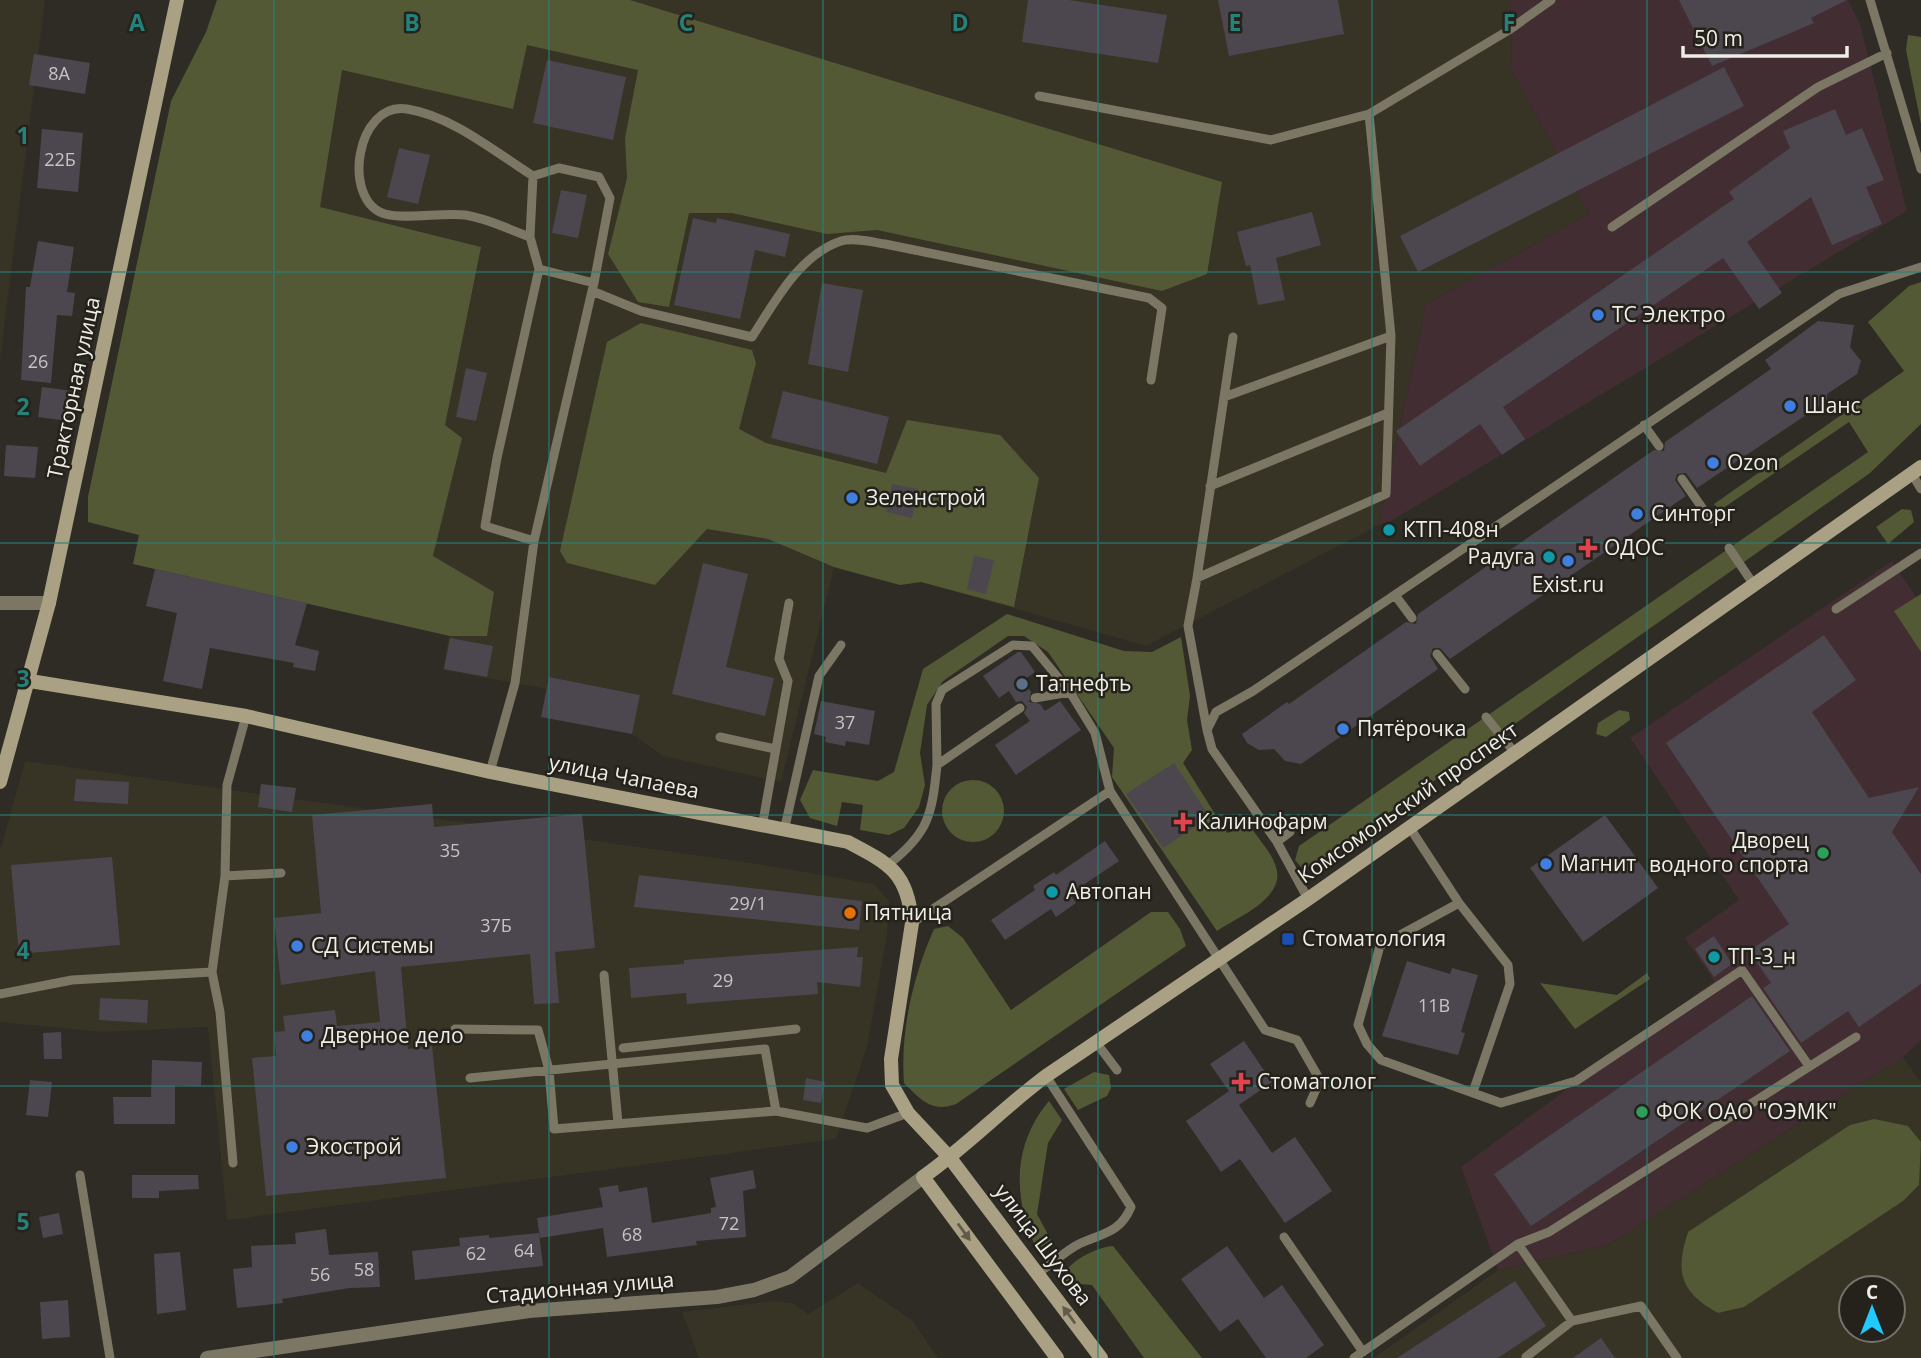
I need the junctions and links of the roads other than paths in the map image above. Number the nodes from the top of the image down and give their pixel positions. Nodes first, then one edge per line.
1 (177, 0) edge
2 (1551, 0) edge
3 (1870, 0) edge
4 (1887, 53) junction
5 (1039, 96) dead end
6 (1369, 114) junction
7 (1921, 169) edge
8 (533, 176) junction
9 (1612, 227) dead end
10 (530, 237) junction
11 (1921, 267) edge
12 (538, 269) junction
13 (593, 287) junction
14 (1391, 336) junction
15 (1233, 337) dead end
16 (1151, 380) dead end
17 (1224, 397) junction
18 (1388, 413) junction
19 (1644, 425) junction
20 (1659, 446) dead end
21 (1916, 471) edge
22 (1682, 480) dead end
23 (1210, 486) junction
24 (1921, 489) edge
25 (1710, 519) dead end
26 (534, 541) junction
27 (1729, 548) dead end
28 (1921, 553) edge
29 (1197, 578) junction
30 (1754, 585) junction
31 (1395, 595) junction
32 (0, 603) edge
33 (50, 603) junction
34 (789, 603) dead end
35 (1836, 609) dead end
36 (1412, 618) dead end
37 (841, 645) dead end
38 (1437, 654) dead end
39 (30, 681) junction
40 (1465, 689) dead end
41 (1070, 692) junction
42 (1035, 698) dead end
43 (1020, 708) dead end
44 (246, 716) junction
45 (1486, 717) dead end
46 (1207, 730) junction
47 (720, 737) dead end
48 (6, 741) edge
49 (775, 749) junction
50 (1515, 753) junction
51 (937, 765) junction
52 (490, 772) junction
53 (0, 782) edge
54 (1110, 792) junction
55 (762, 827) junction
56 (1410, 828) junction
57 (784, 831) junction
58 (1290, 832) dead end
59 (1277, 842) junction
60 (889, 864) junction
61 (281, 873) dead end
62 (225, 876) junction
63 (1308, 899) junction
64 (1459, 903) junction
65 (912, 923) junction
66 (1217, 958) junction
67 (212, 972) junction
68 (604, 975) dead end
69 (0, 994) edge
70 (455, 1029) dead end
71 (796, 1029) dead end
72 (761, 1033) junction
73 (1856, 1037) dead end
74 (1095, 1041) junction
75 (623, 1048) dead end
76 (765, 1049) junction
77 (612, 1063) junction
78 (1810, 1066) junction
79 (549, 1070) junction
80 (1117, 1070) dead end
81 (1046, 1076) junction
82 (470, 1078) dead end
83 (1474, 1092) junction
84 (1310, 1103) dead end
85 (776, 1111) junction
86 (908, 1113) junction
87 (618, 1123) junction
88 (950, 1158) junction
89 (233, 1163) dead end
90 (80, 1175) dead end
91 (923, 1177) junction
92 (1284, 1237) dead end
93 (1518, 1244) junction
94 (1038, 1273) junction
95 (1572, 1321) junction
96 (1363, 1352) junction
97 (1526, 1357) edge
98 (110, 1358) edge
99 (207, 1358) edge
100 (1057, 1358) edge
101 (1101, 1358) edge
102 (1354, 1358) edge
103 (1677, 1358) edge

1 - 33 main road, Тракторная улица
2 - 6 lane
3 - 4 lane
4 - 7 lane
4 - 9 lane
5 - 6 lane
6 - 14 lane
8 - 10 lane
8 - 10 lane
8 - 13 lane
10 - 12 lane
11 - 19 lane
12 - 13 lane
12 - 26 lane
13 - 16 lane
13 - 26 lane
14 - 17 lane
14 - 18 lane
15 - 17 lane
17 - 23 lane
18 - 23 lane
18 - 29 lane
19 - 20 lane
19 - 31 lane
21 - 24 lane
21 - 30 main road, Комсомольский проспект
22 - 25 lane
23 - 29 lane
26 - 52 lane
27 - 30 lane
28 - 35 lane
29 - 46 lane
30 - 50 main road, Комсомольский проспект
31 - 36 lane
31 - 46 lane
32 - 33 street
33 - 39 main road, Тракторная улица
34 - 49 lane
37 - 57 lane
38 - 40 lane
39 - 44 main road, улица Чапаева
39 - 48 main road, Тракторная улица
41 - 42 lane
41 - 51 lane
41 - 54 lane
43 - 51 lane
44 - 52 main road, улица Чапаева
44 - 62 lane
45 - 50 lane
46 - 59 lane
47 - 49 lane
48 - 53 main road, Тракторная улица
49 - 55 lane
50 - 56 main road, Комсомольский проспект
51 - 60 lane
52 - 55 main road, улица Чапаева
54 - 65 lane
54 - 66 lane
55 - 57 main road, улица Чапаева
56 - 63 main road, Комсомольский проспект
56 - 64 lane
57 - 60 main road, улица Чапаева
58 - 59 lane
59 - 63 lane
60 - 65 main road, улица Чапаева
61 - 62 lane
62 - 67 lane
63 - 66 main road, Комсомольский проспект
64 - 83 lane
64 - 83 lane
65 - 86 main road, улица Чапаева
66 - 74 main road, Комсомольский проспект
66 - 84 lane
67 - 69 lane
67 - 89 lane
68 - 77 lane
70 - 79 lane
71 - 72 lane
72 - 75 lane
72 - 76 lane
73 - 78 lane
74 - 80 lane
74 - 81 main road, Комсомольский проспект
76 - 77 lane
76 - 85 lane
77 - 79 lane
77 - 87 lane
78 - 83 lane
78 - 93 lane
79 - 82 lane
79 - 87 lane
81 - 88 main road, Комсомольский проспект
81 - 94 lane
85 - 86 lane
85 - 87 lane
86 - 88 main road, улица Чапаева
88 - 91 main road, Комсомольский проспект
88 - 94 main road, улица Шухова
90 - 98 lane
91 - 99 street, Стадионная улица
91 -> 100 main road
92 - 96 lane
93 - 95 lane
93 - 96 lane
101 -> 94 main road, улица Шухова
95 - 97 lane
95 - 103 lane
96 - 102 lane

